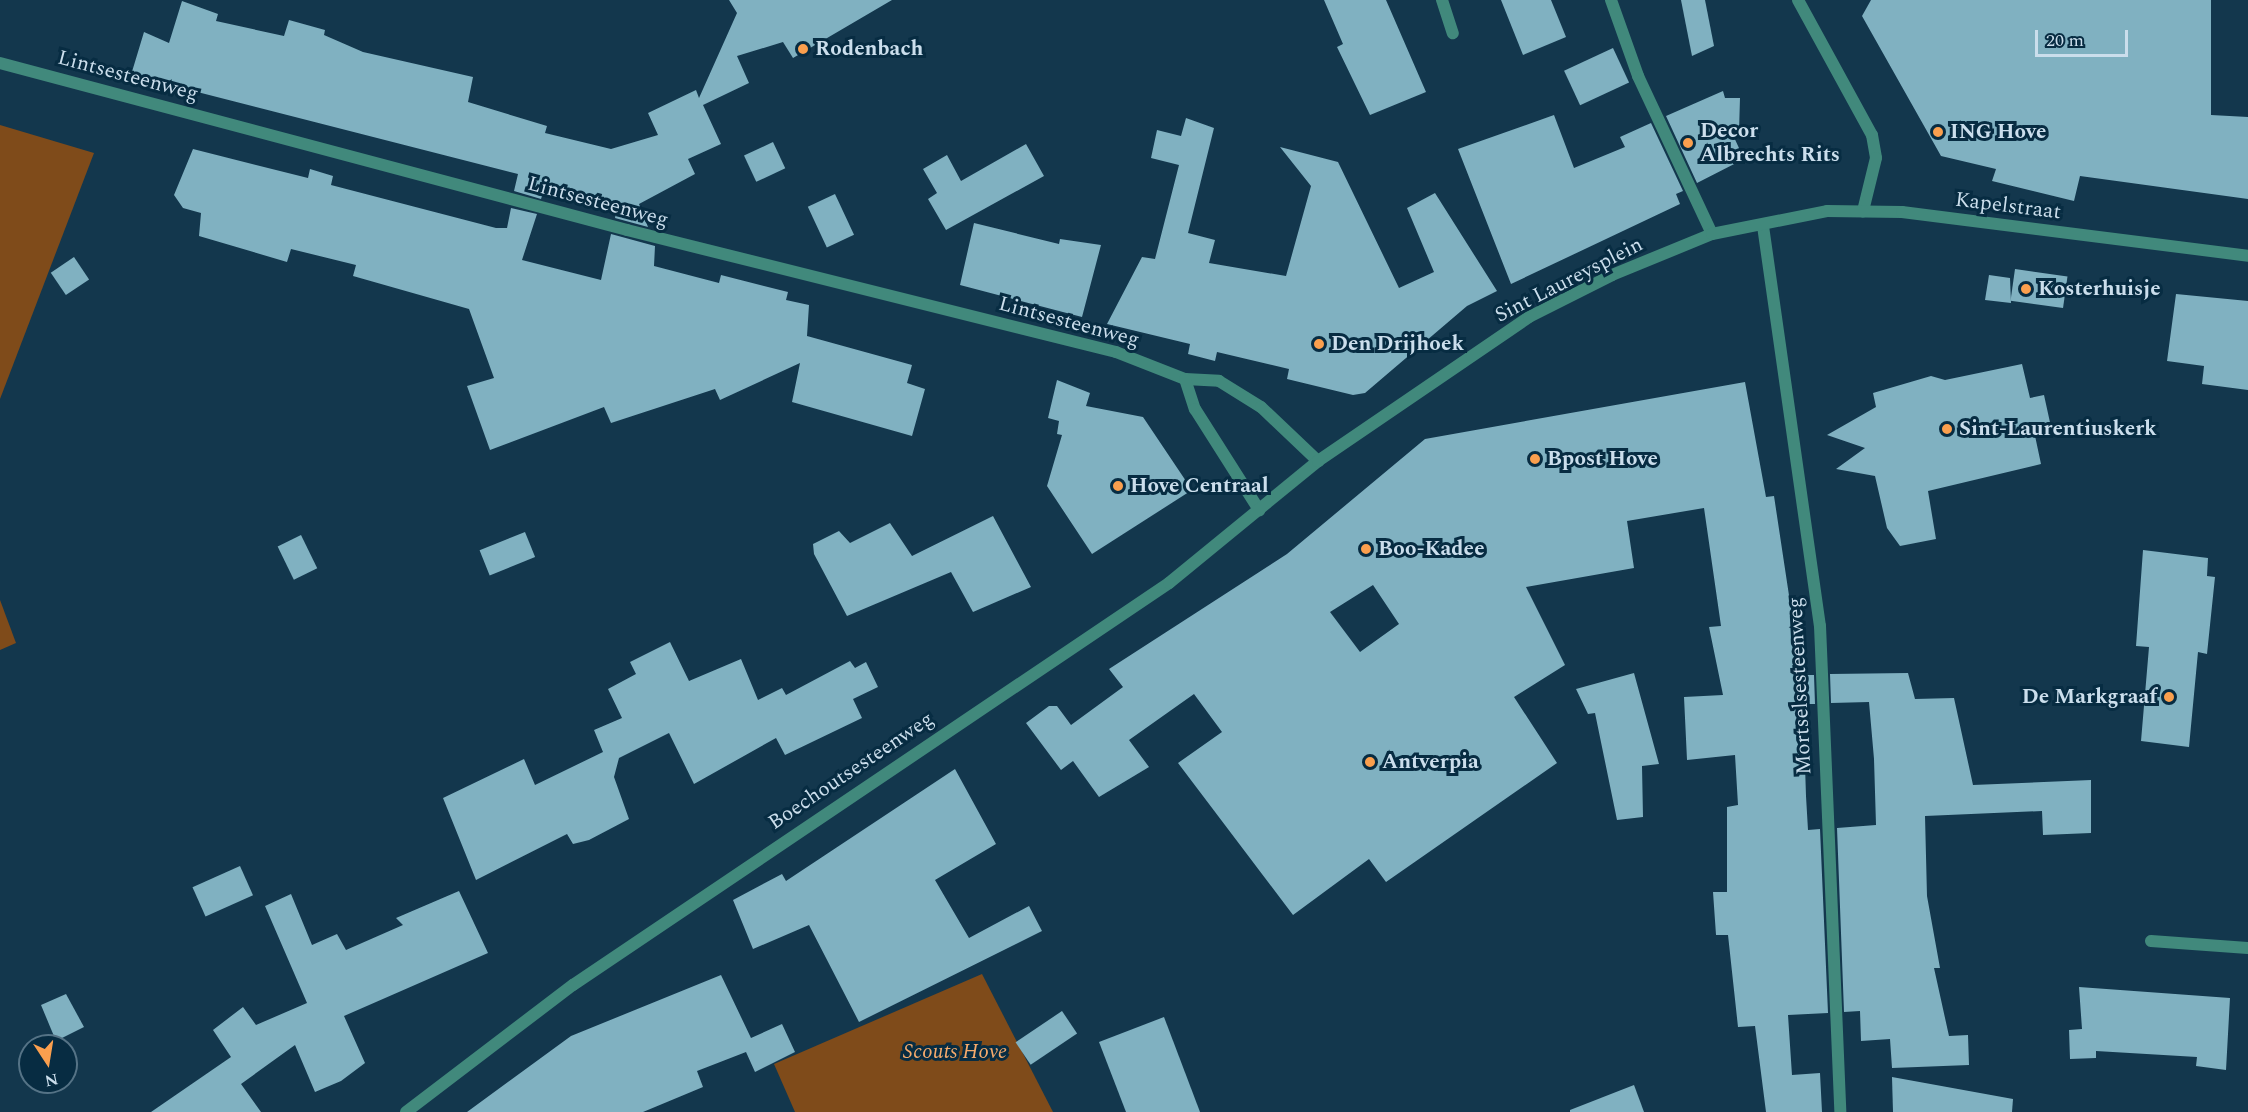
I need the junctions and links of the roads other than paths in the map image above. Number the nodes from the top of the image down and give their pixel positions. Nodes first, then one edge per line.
1 (1442, 0) edge
2 (1611, 0) edge
3 (1798, 0) edge
4 (1454, 33) dead end
5 (0, 63) edge
6 (1863, 211) junction
7 (1763, 225) junction
8 (1713, 234) junction
9 (2248, 256) edge
10 (1185, 379) junction
11 (1318, 461) junction
12 (1259, 510) junction
13 (2151, 941) dead end
14 (2248, 948) edge
15 (405, 1112) edge
16 (1840, 1112) edge

1 - 4 street
2 - 8 street
3 - 6 street
5 - 10 street, Lintsesteenweg
6 - 7 street, Kapelstraat
6 - 9 street, Kapelstraat
7 - 8 street, Sint Laureysplein
7 - 16 street, Mortselsesteenweg
8 - 11 street, Sint Laureysplein
10 - 11 street, Lintsesteenweg
10 - 12 street
11 - 12 street, Boechoutsesteenweg
12 - 15 street, Boechoutsesteenweg
13 - 14 street

